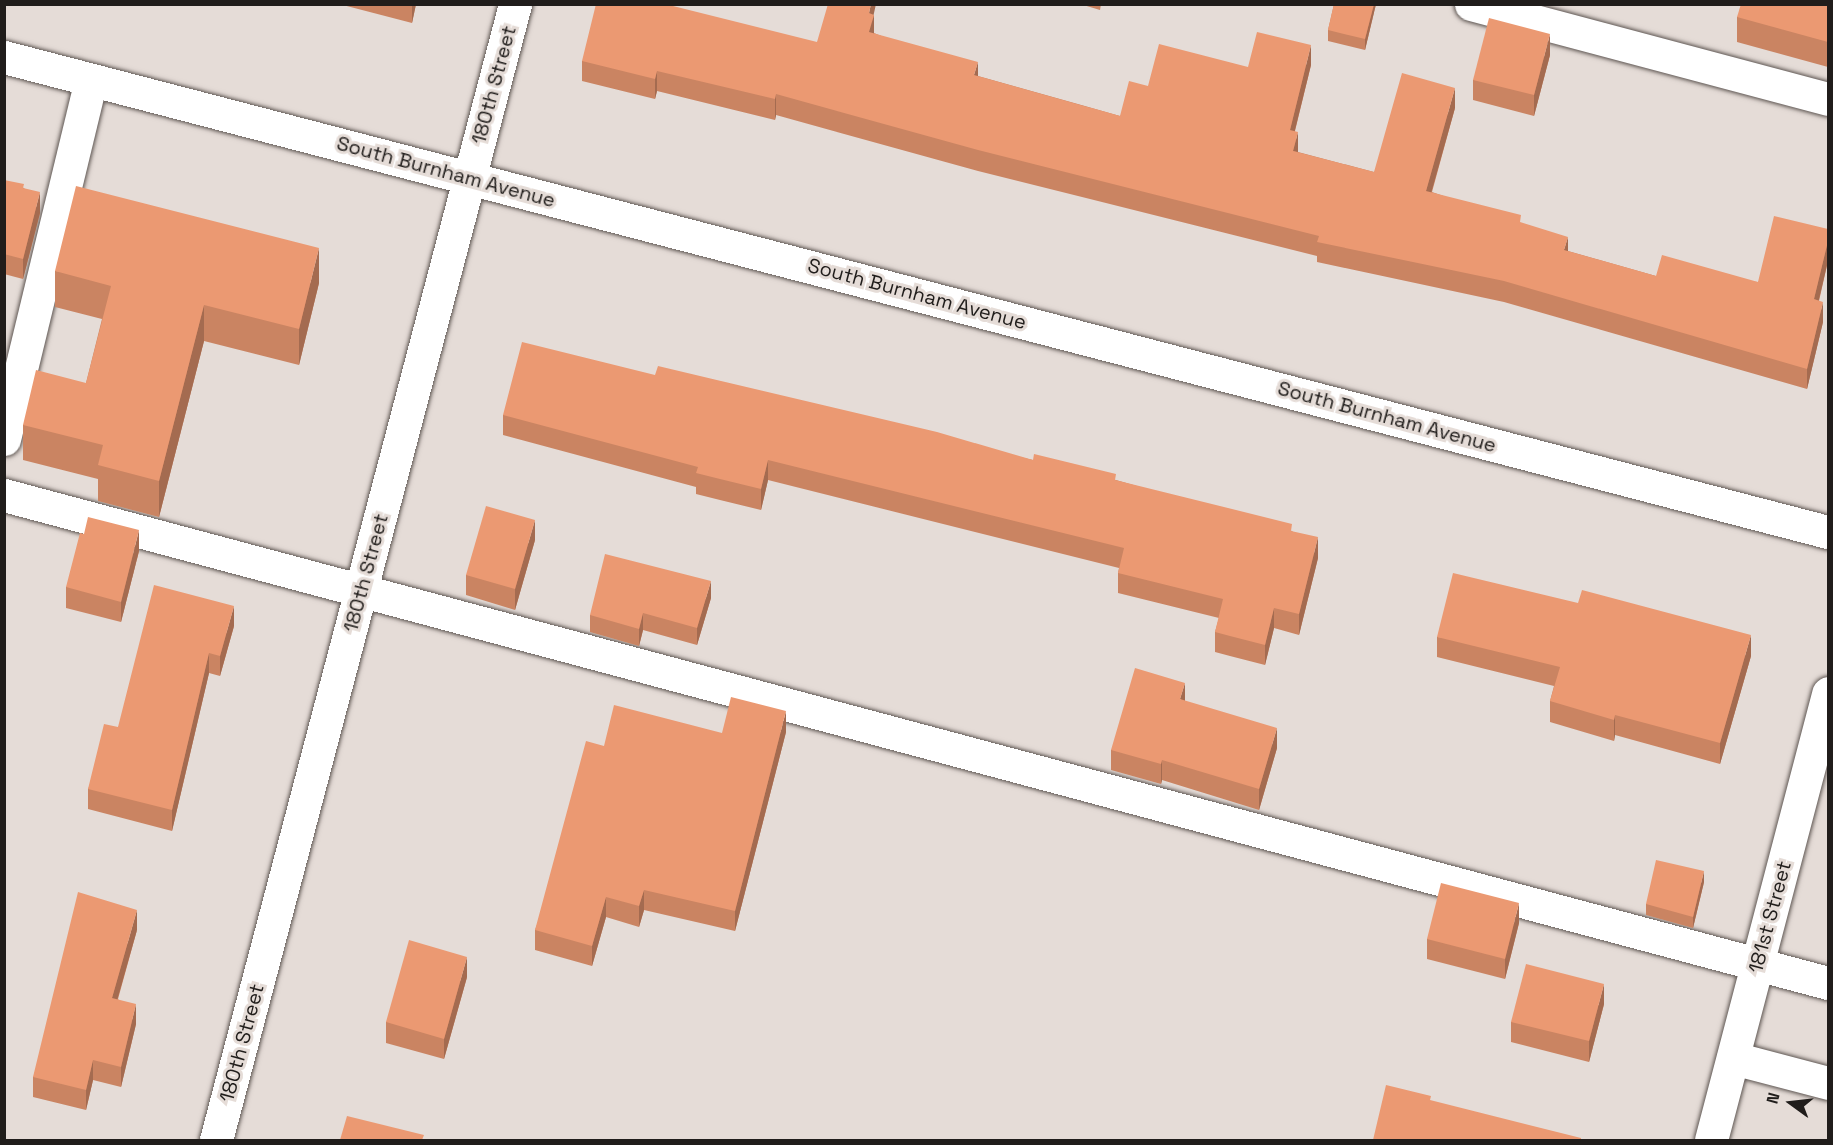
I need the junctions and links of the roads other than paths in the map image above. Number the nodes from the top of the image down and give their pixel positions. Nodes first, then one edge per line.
1 (515, 4) edge
2 (1471, 5) edge
3 (4, 57) edge
4 (91, 80) junction
5 (1828, 99) edge
6 (470, 178) junction
7 (4, 440) edge
8 (4, 495) edge
9 (1828, 532) edge
10 (361, 593) junction
11 (1828, 693) edge
12 (1758, 964) junction
13 (1828, 983) edge
14 (1733, 1058) junction
15 (1828, 1083) edge
16 (216, 1140) edge
17 (1711, 1140) edge

1 - 6 main road, 180th Street
2 - 5 main road
3 - 4 main road, South Burnham Avenue
4 - 6 main road, South Burnham Avenue
4 - 7 main road
6 - 9 main road, South Burnham Avenue
6 - 10 main road, 180th Street
8 - 10 main road
10 - 12 main road
10 - 16 main road, 180th Street
11 - 12 main road, 181st Street
12 - 13 main road
12 - 14 main road, 181st Street
14 - 15 main road
14 - 17 main road, 181st Street

